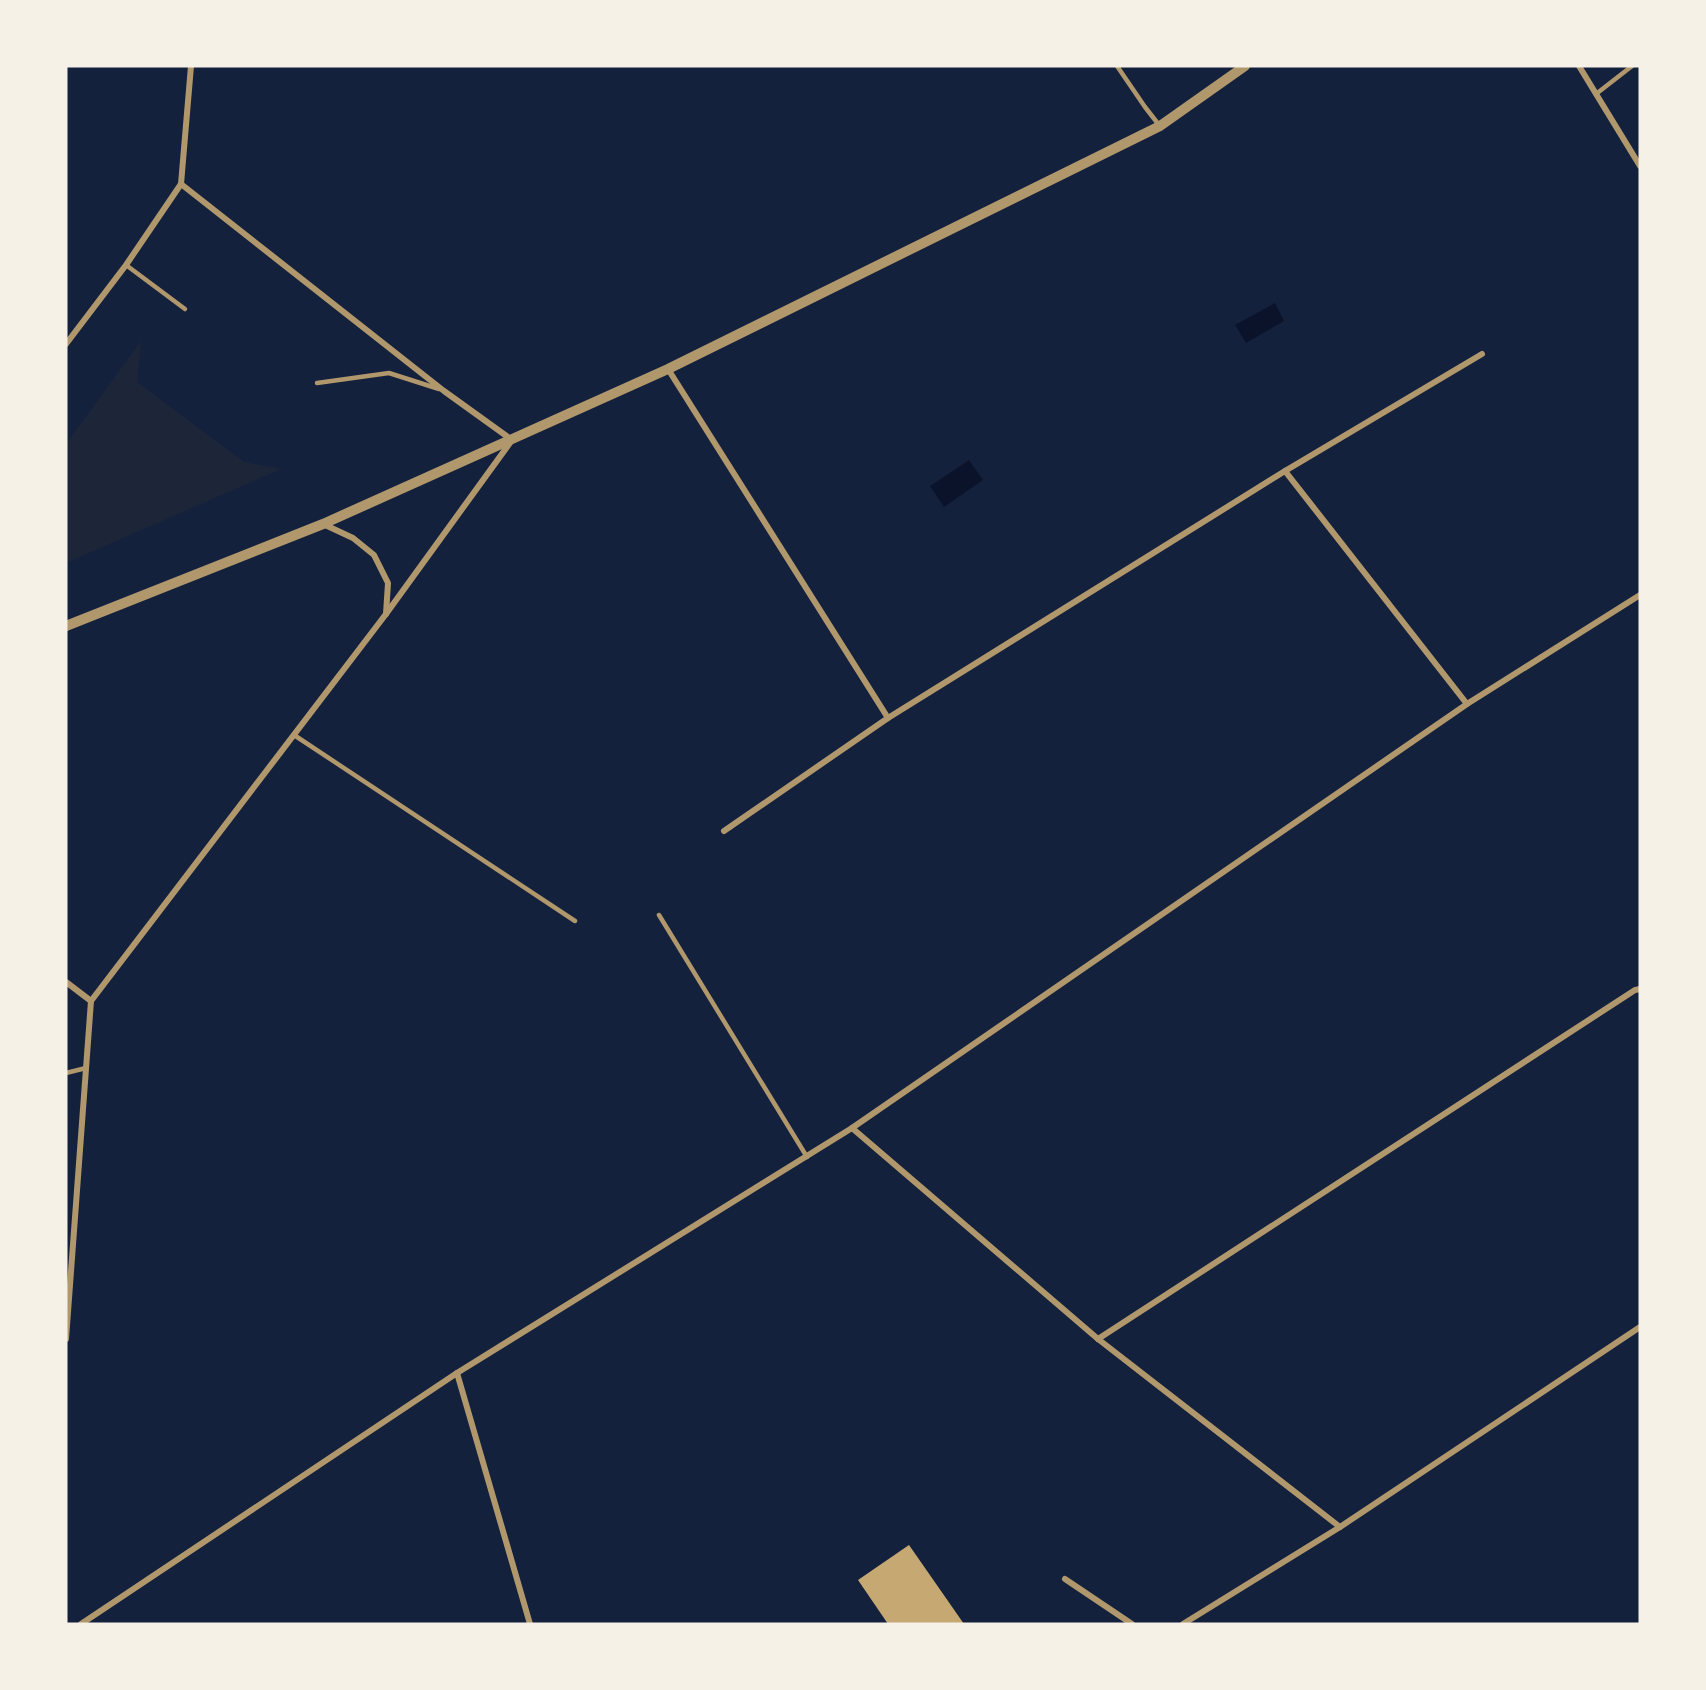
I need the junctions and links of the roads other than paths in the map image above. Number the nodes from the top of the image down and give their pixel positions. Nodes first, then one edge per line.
1 (191, 66) edge
2 (1117, 66) edge
3 (1245, 66) edge
4 (1579, 66) edge
5 (1632, 66) edge
6 (1596, 94) junction
7 (1160, 126) junction
8 (1640, 166) edge
9 (181, 184) junction
10 (126, 265) junction
11 (185, 309) dead end
12 (66, 344) edge
13 (1482, 354) dead end
14 (668, 369) junction
15 (318, 383) dead end
16 (444, 391) junction
17 (512, 440) junction
18 (1285, 471) junction
19 (323, 524) junction
20 (1640, 595) edge
21 (386, 614) junction
22 (66, 626) edge
23 (1467, 704) junction
24 (888, 718) junction
25 (294, 735) junction
26 (724, 831) dead end
27 (659, 915) dead end
28 (575, 921) dead end
29 (66, 982) edge
30 (1640, 988) edge
31 (91, 1001) junction
32 (86, 1068) junction
33 (66, 1073) edge
34 (852, 1128) junction
35 (807, 1157) junction
36 (1640, 1327) edge
37 (66, 1339) edge
38 (1098, 1339) junction
39 (457, 1373) junction
40 (1340, 1527) junction
41 (1065, 1579) dead end
42 (81, 1624) edge
43 (530, 1624) edge
44 (1132, 1624) edge
45 (1183, 1624) edge

1 - 9 street
2 - 7 lane
3 - 7 street
4 - 6 street
5 - 6 lane
6 - 8 street
7 - 14 street
9 - 10 street
9 - 16 street
10 - 11 lane
10 - 12 street
13 - 18 street
14 - 17 street
14 - 24 street
15 - 16 lane
16 - 17 street
17 - 19 street
17 - 21 street
18 - 23 street
18 - 24 street
19 - 21 street
19 - 22 street
20 - 23 street
21 - 25 street
23 - 34 street
24 - 26 street
25 - 28 lane
25 - 31 street
27 - 35 lane
29 - 31 street
30 - 38 street
31 - 32 street
32 - 33 lane
32 - 37 street
34 - 35 street
34 - 38 street
35 - 39 street
36 - 40 street
38 - 40 street
39 - 42 street
39 - 43 street
40 - 45 street
41 - 44 street

